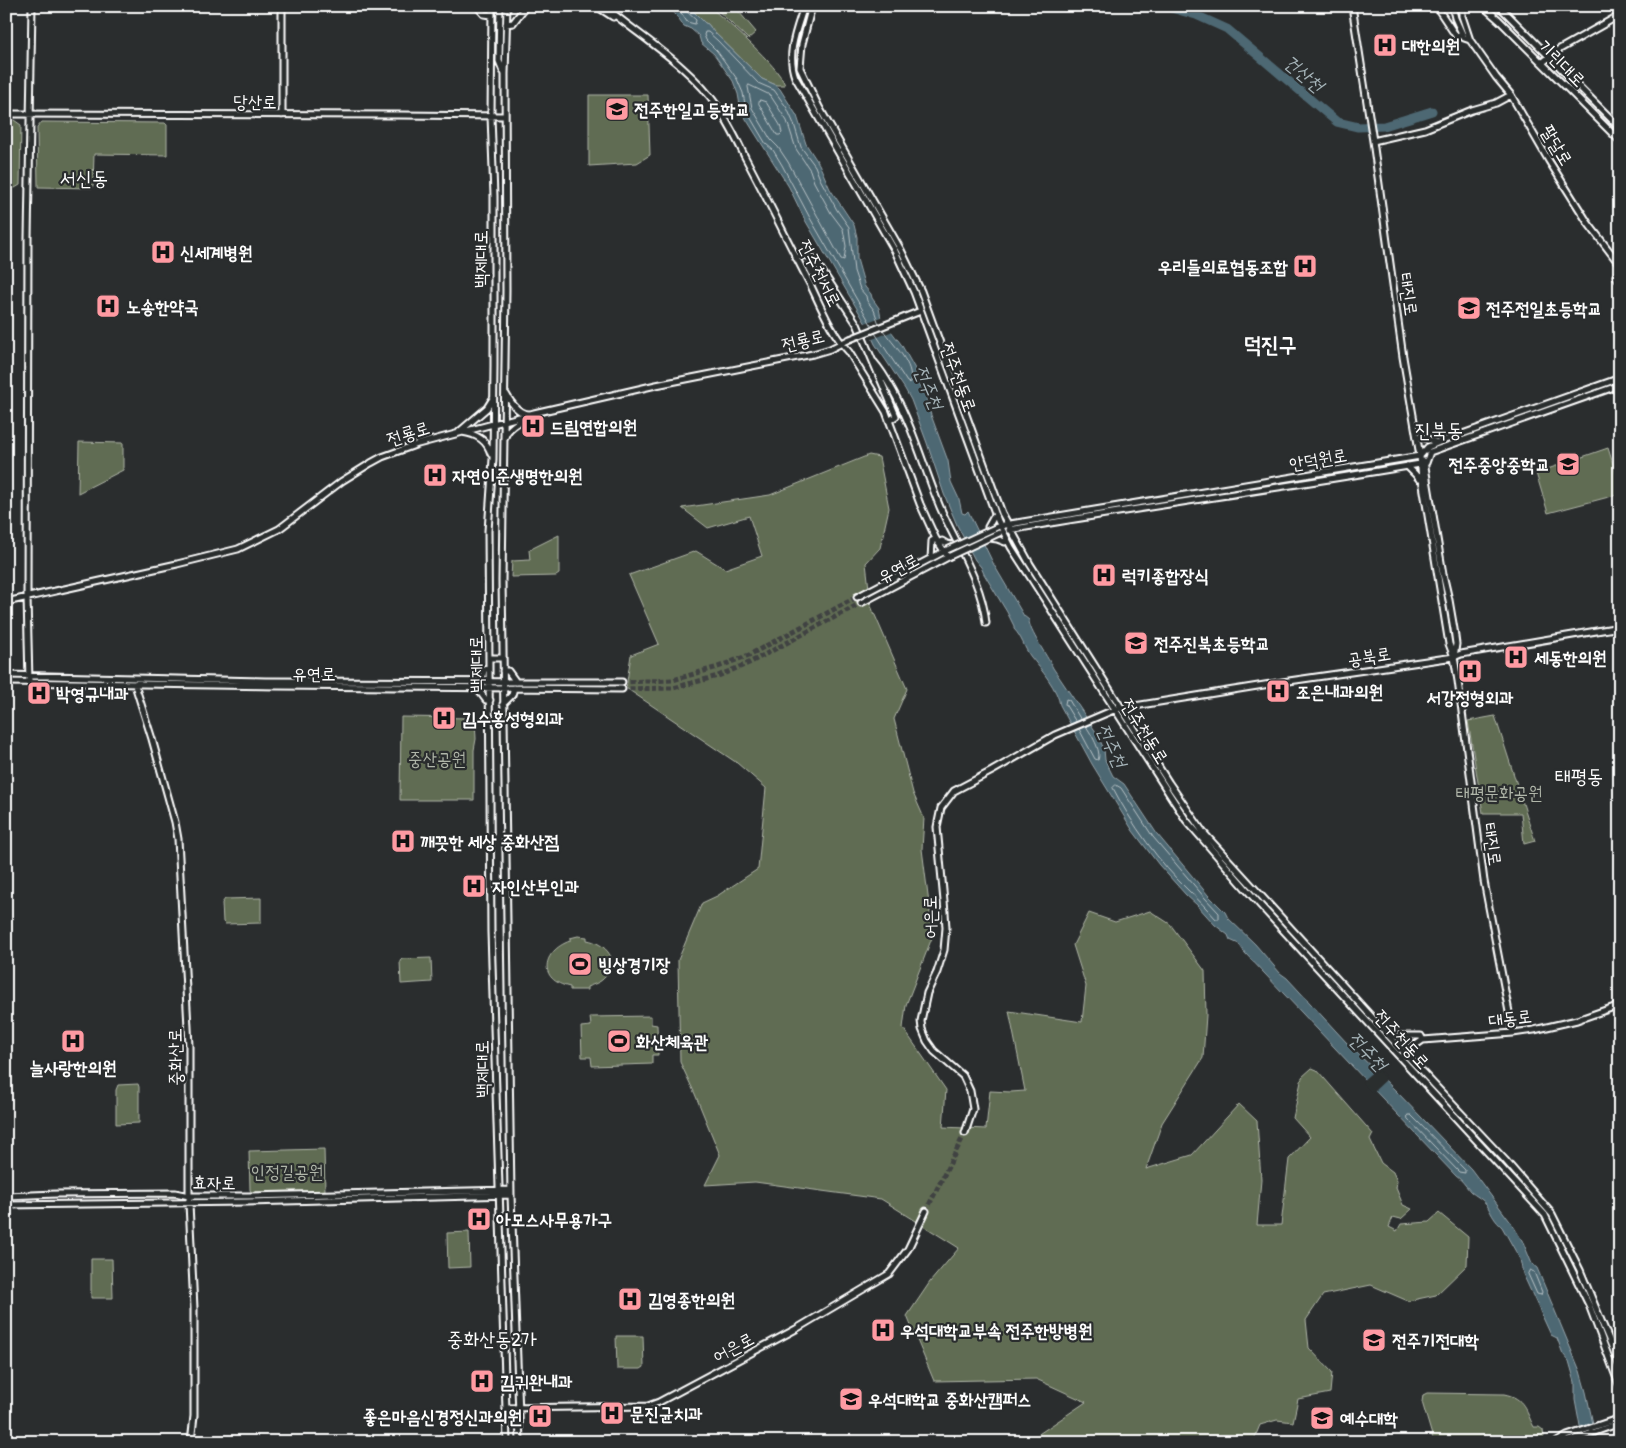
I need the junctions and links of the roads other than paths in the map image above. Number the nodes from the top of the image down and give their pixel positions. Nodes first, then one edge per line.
1 (32, 6) edge
2 (282, 6) edge
3 (477, 6) edge
4 (492, 6) edge
5 (500, 6) edge
6 (507, 6) edge
7 (526, 6) edge
8 (596, 6) edge
9 (604, 6) edge
10 (608, 6) edge
11 (804, 6) edge
12 (812, 6) edge
13 (1352, 6) edge
14 (1436, 6) edge
15 (1452, 6) edge
16 (1462, 6) edge
17 (1483, 6) edge
18 (1498, 6) edge
19 (1620, 15) edge
20 (492, 16) junction
21 (506, 24) junction
22 (630, 28) junction
23 (1463, 35) junction
24 (1470, 40) junction
25 (1548, 58) junction
26 (1542, 63) junction
27 (505, 74) junction
28 (1512, 95) junction
29 (6, 114) edge
30 (31, 114) junction
31 (282, 115) junction
32 (491, 116) junction
33 (504, 116) junction
34 (1620, 128) edge
35 (1372, 139) junction
36 (1620, 141) edge
37 (796, 258) junction
38 (1620, 265) edge
39 (1620, 271) edge
40 (1620, 282) edge
41 (928, 309) junction
42 (920, 312) junction
43 (842, 344) junction
44 (874, 362) junction
45 (1620, 378) edge
46 (1620, 385) edge
47 (505, 394) junction
48 (494, 397) junction
49 (533, 414) junction
50 (504, 421) junction
51 (888, 422) junction
52 (493, 424) junction
53 (459, 432) junction
54 (1417, 437) junction
55 (504, 440) junction
56 (1438, 443) junction
57 (1420, 456) junction
58 (493, 459) junction
59 (1423, 463) junction
60 (1406, 466) junction
61 (1422, 479) junction
62 (994, 516) junction
63 (1007, 524) junction
64 (1000, 529) junction
65 (990, 530) junction
66 (1010, 530) junction
67 (990, 537) junction
68 (939, 541) junction
69 (1005, 541) junction
70 (956, 546) junction
71 (945, 551) junction
72 (949, 557) junction
73 (931, 559) junction
74 (27, 597) junction
75 (857, 598) tunnel mouth
76 (6, 602) edge
77 (861, 603) tunnel mouth
78 (986, 623) dead end
79 (1620, 627) edge
80 (1454, 657) junction
81 (489, 658) junction
82 (502, 658) junction
83 (489, 669) junction
84 (503, 671) junction
85 (6, 675) edge
86 (29, 676) junction
87 (140, 678) junction
88 (6, 682) edge
89 (29, 682) junction
90 (516, 682) junction
91 (622, 682) tunnel mouth
92 (135, 685) junction
93 (478, 685) junction
94 (489, 685) junction
95 (503, 685) junction
96 (514, 688) junction
97 (622, 689) tunnel mouth
98 (490, 700) junction
99 (503, 704) junction
100 (1118, 709) junction
101 (1108, 712) joint
102 (1620, 1005) edge
103 (1513, 1033) junction
104 (1389, 1036) junction
105 (1422, 1040) junction
106 (1404, 1053) junction
107 (965, 1134) tunnel mouth
108 (499, 1193) junction
109 (511, 1193) junction
110 (6, 1196) edge
111 (189, 1196) junction
112 (189, 1203) junction
113 (6, 1205) edge
114 (926, 1210) tunnel mouth
115 (1620, 1366) edge
116 (1620, 1387) edge
117 (506, 1408) junction
118 (519, 1408) junction
119 (1620, 1418) edge
120 (1620, 1423) edge
121 (1567, 1439) edge
122 (191, 1442) edge
123 (506, 1442) edge
124 (520, 1442) edge
125 (1557, 1442) edge

1 - 30 street
2 - 31 street
3 - 20 street
4 - 20 street, 백제대로
5 - 27 street
6 - 21 street, 백제대로
7 - 21 street
8 - 22 street, 전주천서로
9 - 22 street, 전주천서로
10 - 22 street
11 - 42 street, 전주천동로
12 - 41 street, 전주천동로
13 - 35 street, 태진로
14 - 23 street, 팔달로
15 - 23 street
16 - 24 street, 팔달로
17 - 26 street, 기린대로
18 - 25 street, 기린대로
19 - 25 street
20 - 32 street, 백제대로
21 - 27 street, 백제대로
22 - 37 street, 전주천서로
23 - 24 street, 팔달로
24 - 28 street, 팔달로
25 - 26 street
25 - 34 street, 기린대로
26 - 36 street, 기린대로
27 - 33 street, 백제대로
28 - 35 street
28 - 38 street, 팔달로
29 - 30 street, 당산로
30 - 31 street, 당산로
30 - 74 street
31 - 32 street, 당산로
32 - 33 street, 당산로
32 - 48 street, 백제대로
33 - 47 street, 백제대로
35 - 54 street, 태진로
37 - 43 street, 전주천서로
37 - 44 street
39 - 40 street
41 - 42 street, 전룡로
41 - 63 street, 전주천동로
42 - 43 street, 전룡로, bridge
42 - 62 street, 전주천동로
43 - 49 street, 전룡로
43 - 51 street, 전주천서로
44 - 51 street
44 - 78 street
45 - 56 street, 안덕원로
46 - 59 street
47 - 49 street
47 - 50 street, 백제대로
48 - 52 street, 백제대로
48 - 53 street
49 - 50 street, 전룡로
49 - 55 street
50 - 52 street, 전룡로
50 - 55 street, 백제대로
51 - 68 street, 전주천서로
52 - 53 street, 전룡로
52 - 58 street, 백제대로
53 - 58 street
53 - 74 street, 전룡로
54 - 56 street
54 - 57 street, 태진로
55 - 82 street, 백제대로
56 - 57 street, 안덕원로
57 - 59 street, 태진로
57 - 63 street, 안덕원로
58 - 81 street, 백제대로
59 - 60 street, 안덕원로
59 - 61 street, 태진로
59 - 80 street, 태진로
60 - 61 street
60 - 66 street, 안덕원로
61 - 80 street, 태진로
62 - 64 street, 전주천동로
62 - 65 street
63 - 64 street, 안덕원로
63 - 66 street, 전주천동로
64 - 65 street, 유연로, bridge
64 - 66 street, 안덕원로
64 - 67 street, 유연로, bridge
64 - 69 street, 전주천동로
65 - 70 street, 유연로, bridge
66 - 100 street, 전주천동로
67 - 69 street
67 - 72 street, 유연로, bridge
68 - 70 street
68 - 71 street, 전주천서로
68 - 73 street
69 - 100 street, 전주천동로
70 - 71 street, 유연로, bridge
71 - 72 street, 전주천서로
71 - 73 street, 유연로
72 - 77 street, 유연로
73 - 75 street, 유연로
74 - 76 street, 전룡로
74 - 86 street
79 - 80 street, 공북로
80 - 100 street, 공북로
80 - 103 street, 태진로
81 - 82 street
81 - 83 street, 백제대로
82 - 84 street, 백제대로
83 - 93 street
83 - 94 street, 백제대로
84 - 90 street
84 - 95 street, 백제대로
85 - 86 street, 유연로
86 - 87 street, 유연로
86 - 89 street
87 - 92 street
87 - 93 street, 유연로
88 - 89 street, 유연로
89 - 92 street, 유연로
90 - 91 street, 유연로
90 - 95 street, 유연로
92 - 93 street, 유연로
92 - 111 street, 중화산로
93 - 94 street, 유연로
93 - 98 street
94 - 95 street, 유연로
94 - 98 street, 백제대로
95 - 96 street, 유연로
95 - 99 street, 백제대로
96 - 97 street, 유연로
96 - 99 street
98 - 108 street, 백제대로
99 - 109 street, 백제대로
100 - 101 street, 공북로
100 - 104 street, 전주천동로
100 - 116 street, 전주천동로
101 - 107 street, 어은로
102 - 103 street, 대동로
103 - 105 street, 대동로
104 - 105 street, 대동로
104 - 106 street, 전주천동로
105 - 106 street
106 - 115 street, 전주천동로
108 - 109 street, 효자로
108 - 111 street, 효자로
108 - 112 street, 효자로
108 - 117 street, 백제대로
109 - 118 street, 백제대로
110 - 111 street, 효자로
111 - 112 street, 중화산로
112 - 113 street, 효자로
112 - 122 street, 중화산로
114 - 118 street, 어은로
117 - 118 street, 어은로
117 - 123 street, 백제대로
118 - 124 street, 백제대로
119 - 121 street
120 - 121 street
121 - 125 street

